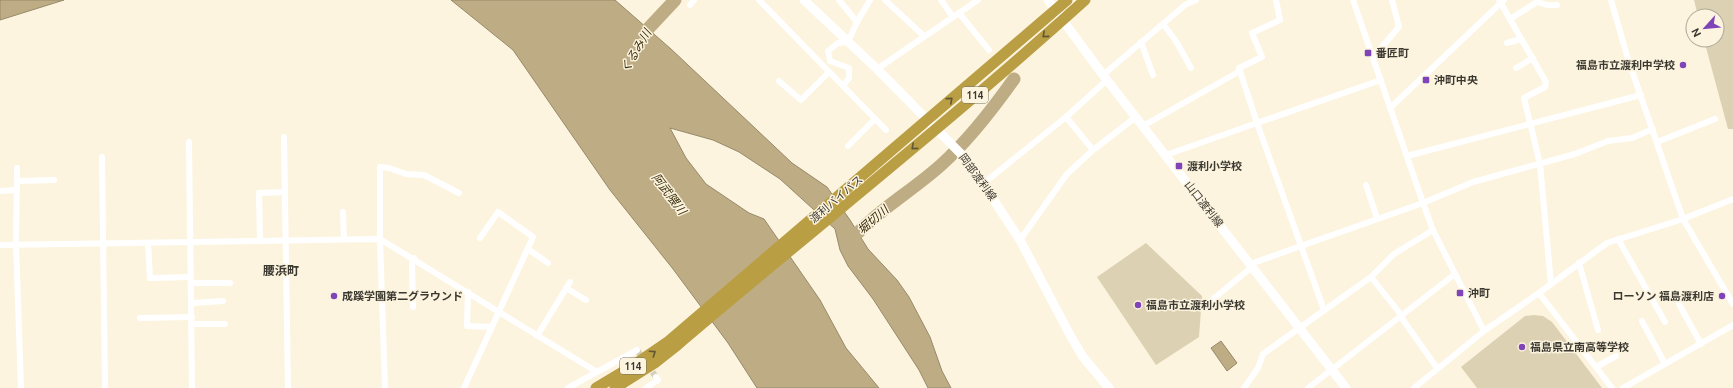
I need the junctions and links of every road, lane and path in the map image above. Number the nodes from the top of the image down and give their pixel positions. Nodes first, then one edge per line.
1 (759, 0) edge
2 (804, 0) edge
3 (840, 0) edge
4 (870, 0) edge
5 (885, 0) edge
6 (941, 0) edge
7 (978, 0) edge
8 (1048, 0) edge
9 (1067, 0) edge
10 (1085, 0) edge
11 (1196, 0) edge
12 (1276, 0) edge
13 (1352, 0) edge
14 (1392, 0) edge
15 (1611, 0) edge
16 (1501, 1) edge
17 (1557, 5) dead end
18 (1056, 10) junction
19 (956, 15) junction
20 (1510, 19) junction
21 (1063, 20) junction
22 (856, 22) junction
23 (1163, 24) junction
24 (924, 36) junction
25 (1522, 39) junction
26 (848, 42) junction
27 (1142, 42) junction
28 (1507, 43) dead end
29 (989, 50) dead end
30 (1373, 57) junction
31 (1533, 58) junction
32 (1190, 68) dead end
33 (1516, 68) dead end
34 (877, 69) junction
35 (1240, 71) junction
36 (829, 72) junction
37 (1153, 75) dead end
38 (1105, 77) junction
39 (1381, 80) junction
40 (779, 81) dead end
41 (843, 86) junction
42 (1641, 95) junction
43 (1390, 108) junction
44 (1066, 117) junction
45 (1136, 117) junction
46 (875, 119) junction
47 (928, 119) junction
48 (1715, 119) dead end
49 (1257, 123) junction
50 (1529, 124) junction
51 (1143, 126) junction
52 (936, 128) junction
53 (1653, 129) junction
54 (886, 130) dead end
55 (284, 137) dead end
56 (189, 142) dead end
57 (1657, 142) junction
58 (848, 146) dead end
59 (1093, 150) junction
60 (1166, 155) junction
61 (1407, 156) junction
62 (102, 157) dead end
63 (1540, 164) junction
64 (17, 168) dead end
65 (54, 180) dead end
66 (18, 181) junction
67 (984, 183) junction
68 (861, 184) junction
69 (1366, 185) dead end
70 (17, 190) junction
71 (0, 191) edge
72 (285, 192) junction
73 (459, 193) dead end
74 (1732, 202) edge
75 (1423, 203) junction
76 (343, 212) dead end
77 (1377, 218) junction
78 (1683, 219) junction
79 (1433, 230) junction
80 (480, 238) dead end
81 (344, 239) junction
82 (380, 239) junction
83 (1618, 239) junction
84 (1020, 240) junction
85 (260, 241) junction
86 (286, 241) junction
87 (148, 243) junction
88 (192, 243) junction
89 (16, 244) junction
90 (104, 244) junction
91 (0, 245) edge
92 (1301, 245) junction
93 (528, 249) junction
94 (414, 258) junction
95 (548, 263) dead end
96 (1579, 263) junction
97 (1251, 265) junction
98 (1455, 274) junction
99 (1371, 277) junction
100 (191, 280) junction
101 (570, 282) dead end
102 (230, 283) dead end
103 (1551, 284) junction
104 (566, 288) junction
105 (468, 292) junction
106 (1539, 293) junction
107 (586, 300) dead end
108 (222, 301) dead end
109 (192, 303) junction
110 (1207, 304) dead end
111 (1679, 304) dead end
112 (1733, 304) edge
113 (413, 307) dead end
114 (1324, 310) junction
115 (499, 312) junction
116 (192, 317) junction
117 (1401, 317) junction
118 (140, 318) dead end
119 (1642, 321) dead end
120 (1665, 322) dead end
121 (192, 324) junction
122 (225, 324) dead end
123 (1733, 325) edge
124 (492, 327) junction
125 (1301, 329) junction
126 (1598, 330) dead end
127 (1484, 331) junction
128 (538, 336) junction
129 (672, 344) junction
130 (1701, 344) junction
131 (637, 350) dead end
132 (1616, 356) dead end
133 (1665, 364) junction
134 (1596, 367) junction
135 (1437, 368) junction
136 (1332, 370) junction
137 (597, 372) junction
138 (656, 377) dead end
139 (21, 388) edge
140 (105, 388) edge
141 (192, 388) edge
142 (288, 388) edge
143 (385, 388) edge
144 (464, 388) edge
145 (568, 388) edge
146 (596, 388) edge
147 (615, 388) edge
148 (646, 388) edge
149 (1109, 388) edge
150 (1244, 388) edge
151 (1308, 388) edge
152 (1346, 388) edge
153 (1414, 388) edge
154 (1612, 388) edge
155 (1623, 388) edge

1 - 36 street
2 - 26 main road, 岡部渡利線
3 - 22 street
4 - 22 street
5 - 24 street
6 - 19 street
7 - 19 street
8 - 18 main road, 山口渡利線
9 - 18 highway, 渡利バイパス / 114
10 - 21 highway, 渡利バイパス / 114
11 - 23 street
12 - 35 street
13 - 30 street
14 - 30 street
15 - 42 street
16 - 20 street
16 - 43 street
17 - 20 street
18 - 21 main road, 山口渡利線
47 -> 18 highway, 渡利バイパス / 114
19 - 24 street
19 - 29 street
20 - 25 street
21 - 38 main road, 山口渡利線
21 -> 52 highway, 渡利バイパス / 114
22 - 26 street
23 - 27 street
23 - 32 street
24 - 34 street
25 - 28 street
25 - 31 street
26 - 34 main road, 岡部渡利線
26 - 41 street
27 - 37 street
27 - 38 street
30 - 39 street
31 - 33 street
31 - 50 street
34 - 47 main road, 岡部渡利線
35 - 49 street
35 - 51 street
36 - 40 street
36 - 41 street
38 - 44 street
38 - 45 main road, 山口渡利線
39 - 43 street
39 - 49 street
41 - 46 street
42 - 50 street
42 - 53 street
43 - 61 street
44 - 59 street
44 - 67 street
45 - 51 main road, 山口渡利線
45 - 59 street
46 - 54 street
46 - 58 street
47 - 52 main road, 岡部渡利線
47 - 68 highway, 渡利バイパス / 114
48 - 57 street
49 - 60 street
49 - 92 street
50 - 61 street
50 - 63 street
51 - 60 main road, 山口渡利線
52 - 67 main road, 岡部渡利線
52 -> 68 highway, 渡利バイパス / 114
53 - 57 street
53 - 63 street
55 - 72 street
56 - 88 street
57 - 78 street
59 - 84 street
60 - 97 main road, 山口渡利線
61 - 75 street
62 - 90 street
63 - 75 street
63 - 103 street
64 - 66 street
65 - 66 street
66 - 70 street
67 - 84 main road, 岡部渡利線
68 - 129 highway, 渡利バイパス / 114
69 - 77 street
70 - 71 street
70 - 89 street
72 - 85 street
72 - 86 street
73 - 82 street
74 - 78 street
75 - 77 street
75 - 79 street
76 - 81 street
77 - 92 street
78 - 83 street
78 - 112 street
79 - 98 street
79 - 99 street
80 - 93 street
81 - 82 street
81 - 86 street
82 - 94 street
82 - 143 street
83 - 96 street
83 - 120 street
84 - 149 main road, 岡部渡利線
85 - 86 street
85 - 88 street
86 - 142 street
87 - 88 street
87 - 90 street
87 - 100 street
88 - 100 street
89 - 90 street
89 - 91 street
89 - 139 street
90 - 140 street
92 - 97 street
92 - 114 street
93 - 95 street
93 - 115 street
94 - 105 street
94 - 113 street
96 - 103 street
96 - 126 street
97 - 110 street
97 - 125 main road, 山口渡利線
98 - 117 street
98 - 127 street
99 - 114 street
99 - 117 street
100 - 102 street
100 - 109 street
101 - 104 street
103 - 106 street
104 - 107 street
104 - 128 street
105 - 115 street
105 - 124 street
106 - 127 street
106 - 134 street
108 - 109 street
109 - 116 street
111 - 130 street
114 - 125 street
115 - 124 street
115 - 128 street
116 - 118 street
116 - 121 street
117 - 135 street
117 - 136 street
119 - 133 street
121 - 122 street
121 - 141 street
123 - 130 street
124 - 144 street
125 - 136 main road, 山口渡利線
125 - 150 street
127 - 135 street
128 - 137 street
146 -> 129 highway, 渡利バイパス / 114
129 - 147 highway, 渡利バイパス / 114
130 - 133 street
131 - 137 street
132 - 134 street
133 - 155 street
134 - 154 street
135 - 153 street
136 - 151 street
136 - 152 main road, 山口渡利線
137 - 145 street
138 - 148 street

